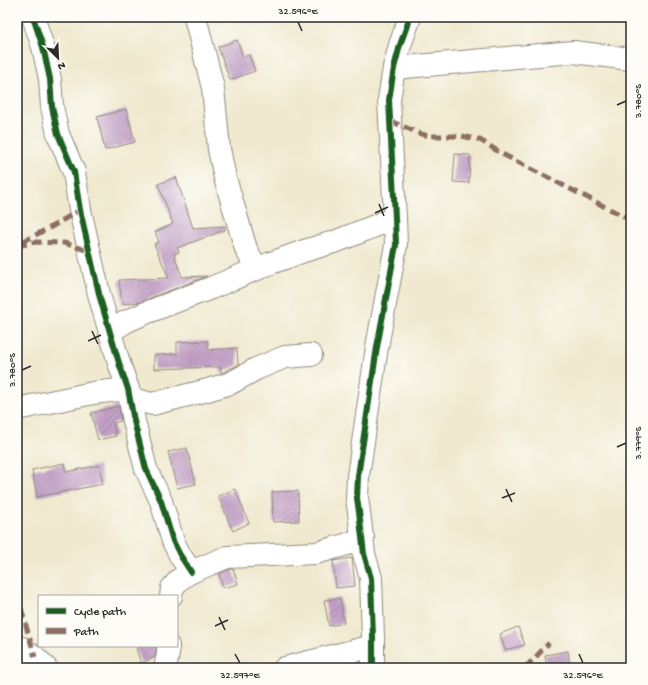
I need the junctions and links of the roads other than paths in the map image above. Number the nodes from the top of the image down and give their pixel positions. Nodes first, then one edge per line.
1 (33, 17) edge
2 (195, 17) edge
3 (410, 17) edge
4 (631, 59) edge
5 (394, 68) junction
6 (395, 218) junction
7 (257, 269) junction
8 (110, 332) junction
9 (310, 355) dead end
10 (129, 393) junction
11 (17, 409) edge
12 (363, 538) junction
13 (191, 572) junction
14 (171, 595) edge
15 (373, 646) junction
16 (168, 647) edge
17 (17, 649) edge
18 (46, 668) edge
19 (165, 668) edge
20 (285, 668) edge
21 (373, 668) edge

1 - 8 street
2 - 7 street
3 - 5 street
4 - 5 street
5 - 6 street
6 - 7 street
6 - 12 street
7 - 8 street
8 - 10 street
9 - 10 street
10 - 11 street
10 - 13 street
12 - 13 street
12 - 15 street
13 - 14 street
15 - 20 street
15 - 21 street
16 - 19 street
17 - 18 street

